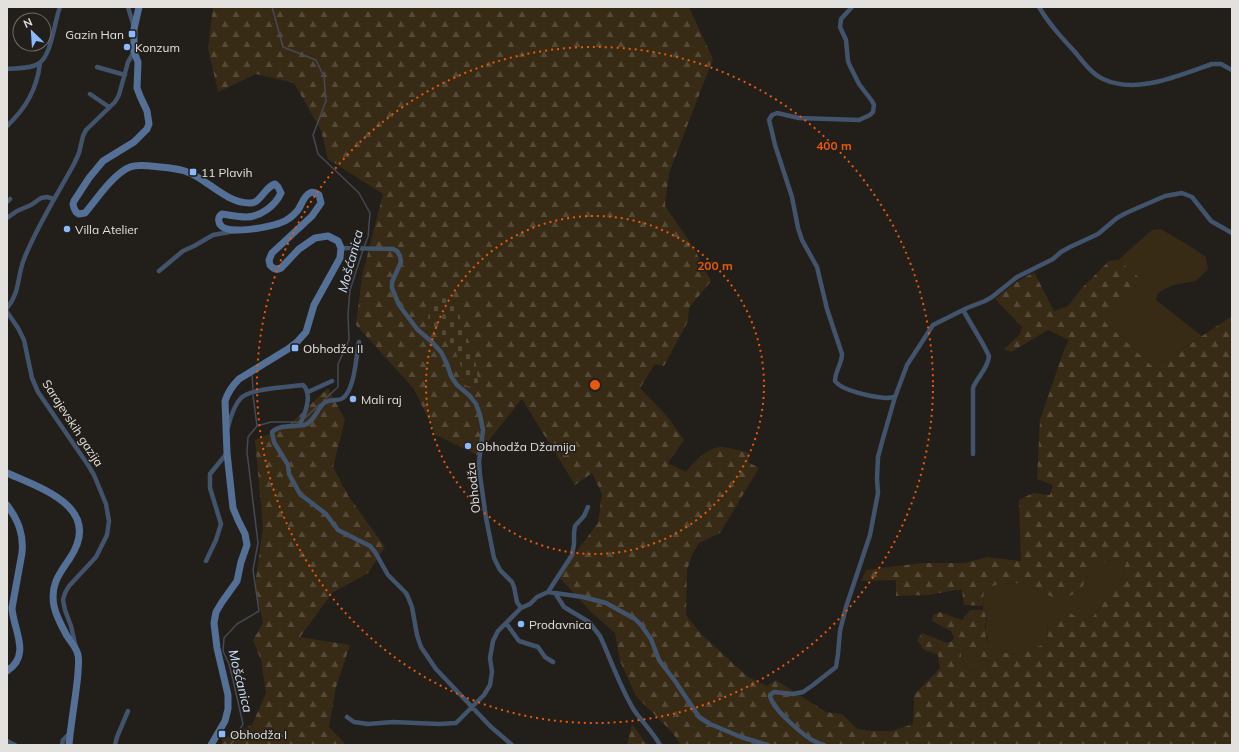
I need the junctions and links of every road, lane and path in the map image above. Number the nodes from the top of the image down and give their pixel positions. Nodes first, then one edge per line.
1 (60, 7) edge
2 (128, 7) edge
3 (139, 7) edge
4 (852, 7) edge
5 (1039, 7) edge
6 (134, 29) junction
7 (134, 52) junction
8 (40, 63) junction
9 (97, 67) dead end
10 (7, 69) edge
11 (1232, 70) edge
12 (125, 75) junction
13 (90, 94) dead end
14 (109, 108) junction
15 (7, 126) edge
16 (54, 199) junction
17 (7, 218) edge
18 (236, 230) junction
19 (1232, 233) edge
20 (342, 248) junction
21 (159, 271) dead end
22 (7, 308) edge
23 (963, 310) junction
24 (7, 312) edge
25 (359, 342) dead end
26 (332, 381) dead end
27 (308, 392) junction
28 (895, 397) junction
29 (300, 424) junction
30 (226, 432) junction
31 (227, 453) junction
32 (973, 454) dead end
33 (7, 473) edge
34 (7, 505) edge
35 (588, 507) dead end
36 (206, 561) dead end
37 (548, 592) junction
38 (555, 593) junction
39 (521, 608) junction
40 (506, 623) junction
41 (77, 651) junction
42 (553, 662) dead end
43 (7, 671) edge
44 (471, 707) junction
45 (128, 711) dead end
46 (346, 717) dead end
47 (70, 733) junction
48 (7, 741) edge
49 (15, 745) edge
50 (62, 745) edge
51 (69, 745) edge
52 (115, 745) edge
53 (211, 745) edge
54 (512, 745) edge
55 (660, 745) edge
56 (768, 745) edge
57 (824, 745) edge

1 - 8 street
2 - 6 street
3 - 6 main road
4 - 28 street
5 - 11 street
6 - 7 main road
7 - 12 street
7 - 18 main road
8 - 10 street
8 - 15 street
9 - 12 street
12 - 14 street
13 - 14 street
14 - 16 street
16 - 17 street
16 - 22 street
18 - 20 main road
18 - 21 street
19 - 23 street
20 - 30 main road
20 - 39 street, Obhodža
23 - 28 street
23 - 32 street
24 - 41 street, Sarajevskih gazija
25 - 29 street
26 - 27 street
27 - 29 street
27 - 30 street
28 - 57 street
29 - 44 street
30 - 31 main road
31 - 36 street
31 - 53 main road
33 - 41 main road
34 - 43 main road
35 - 37 street
37 - 38 street
37 - 39 street
38 - 55 street
38 - 56 street
39 - 40 street
40 - 42 street
40 - 44 street
41 - 47 main road
44 - 46 street
44 - 54 street
45 - 52 street
47 - 50 street
47 - 51 main road
48 - 49 street

